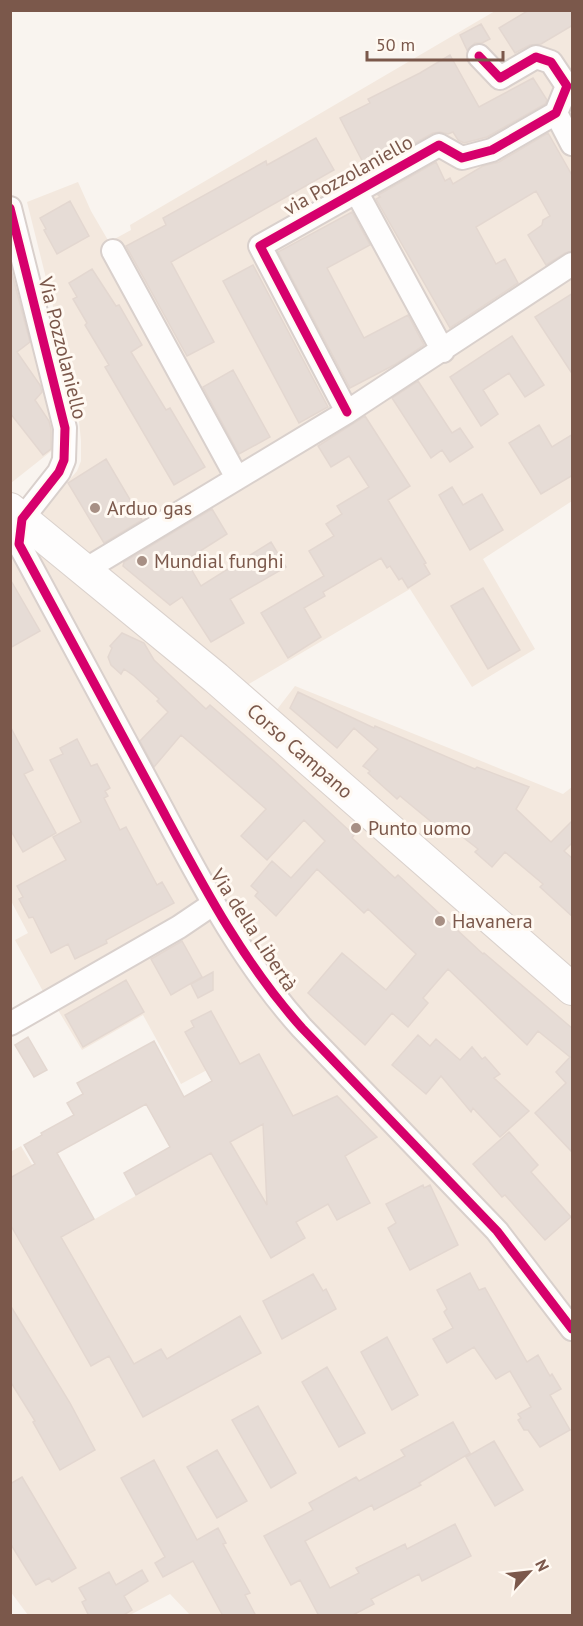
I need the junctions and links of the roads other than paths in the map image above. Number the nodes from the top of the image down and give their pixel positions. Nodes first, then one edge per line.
1 (479, 56) dead end
2 (556, 113) junction
3 (573, 144) edge
4 (356, 191) junction
5 (10, 208) edge
6 (113, 250) dead end
7 (573, 264) edge
8 (442, 351) junction
9 (348, 412) junction
10 (237, 478) junction
11 (16, 514) edge
12 (85, 570) junction
13 (213, 904) junction
14 (573, 989) edge
15 (10, 1024) edge
16 (573, 1329) edge

1 - 2 street
2 - 3 street
2 - 4 street, via Pozzolaniello
4 - 8 street, via Pozzolaniello
4 - 9 street, via Pozzolaniello
5 - 11 street, Via Pozzolaniello
6 - 10 street
7 - 8 street
8 - 9 street
9 - 10 street
10 - 12 street
11 - 12 main road, Corso Campano
11 - 13 street, Via della Libertà
12 - 14 main road, Corso Campano
13 - 15 street
13 - 16 street, Via della Libertà

